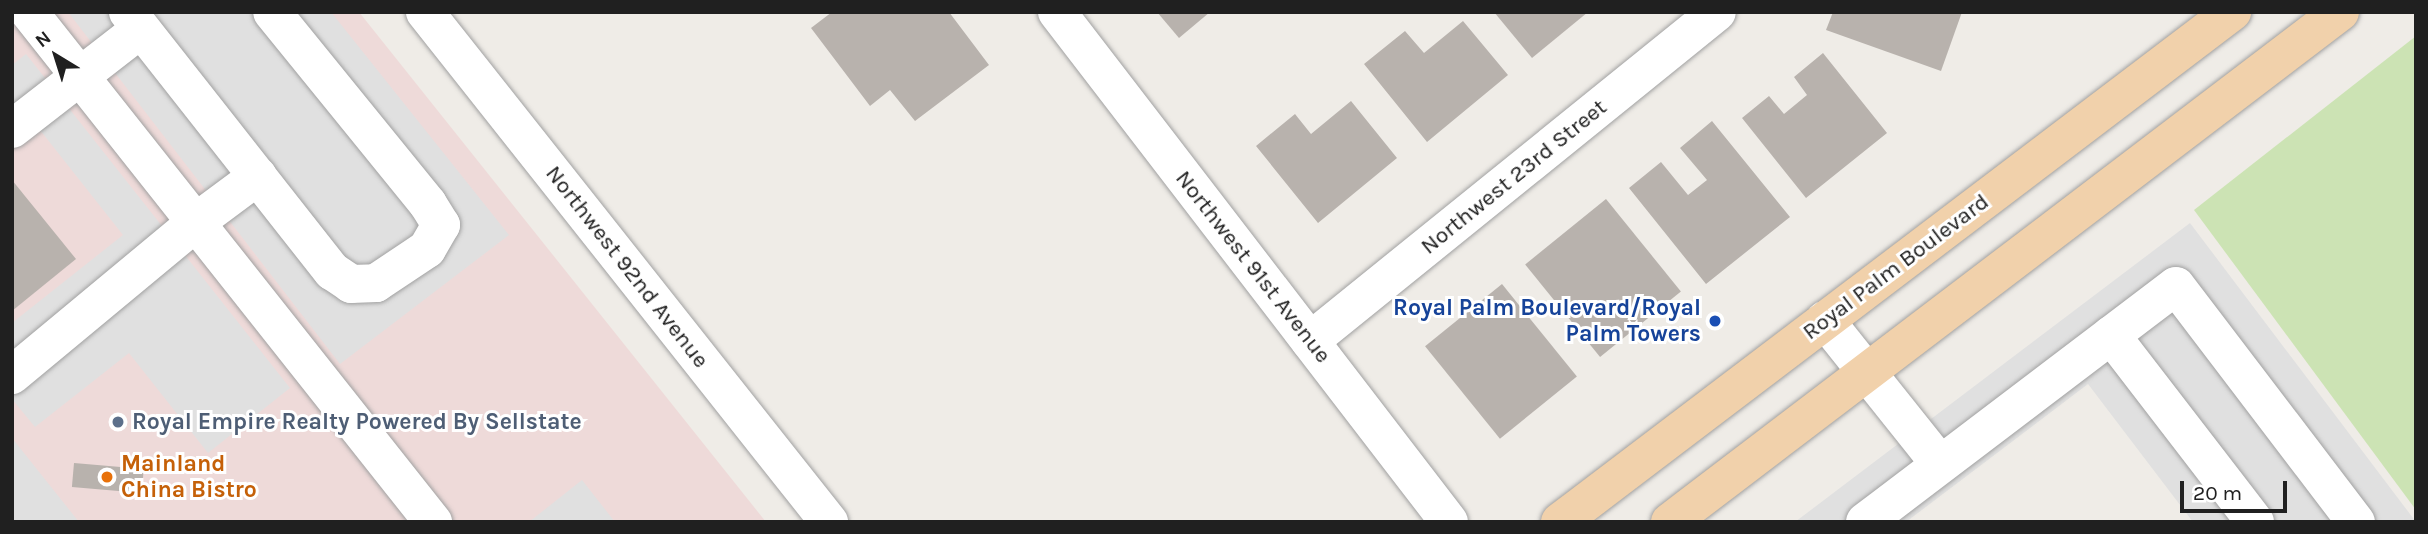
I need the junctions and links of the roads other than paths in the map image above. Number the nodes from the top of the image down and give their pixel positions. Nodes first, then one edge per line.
1 (29, 12) edge
2 (272, 12) edge
3 (425, 12) edge
4 (1057, 12) edge
5 (1717, 12) edge
6 (2232, 12) edge
7 (2340, 12) edge
8 (135, 21) edge
9 (80, 76) junction
10 (12, 129) edge
11 (258, 176) junction
12 (196, 222) junction
13 (1825, 320) junction
14 (2111, 335) junction
15 (1310, 341) junction
16 (1867, 372) junction
17 (12, 375) edge
18 (1940, 464) junction
19 (433, 522) edge
20 (830, 522) edge
21 (1449, 522) edge
22 (1560, 522) edge
23 (1670, 522) edge
24 (1865, 522) edge
25 (2255, 522) edge
26 (2356, 522) edge

1 - 9 street
2 - 11 street
3 - 20 street, Northwest 92nd Avenue
4 - 15 street, Northwest 91st Avenue
5 - 15 street, Northwest 23rd Street
6 - 13 main road, Royal Palm Boulevard
7 - 16 main road
8 - 9 street
8 - 11 street
9 - 10 street
9 - 12 street
11 - 12 street
12 - 17 street
12 - 19 street
13 - 16 street
13 - 22 main road, Royal Palm Boulevard
14 - 18 street
14 - 25 street
14 - 26 street
15 - 21 street, Northwest 91st Avenue
16 - 18 street
16 - 23 main road
18 - 24 street

